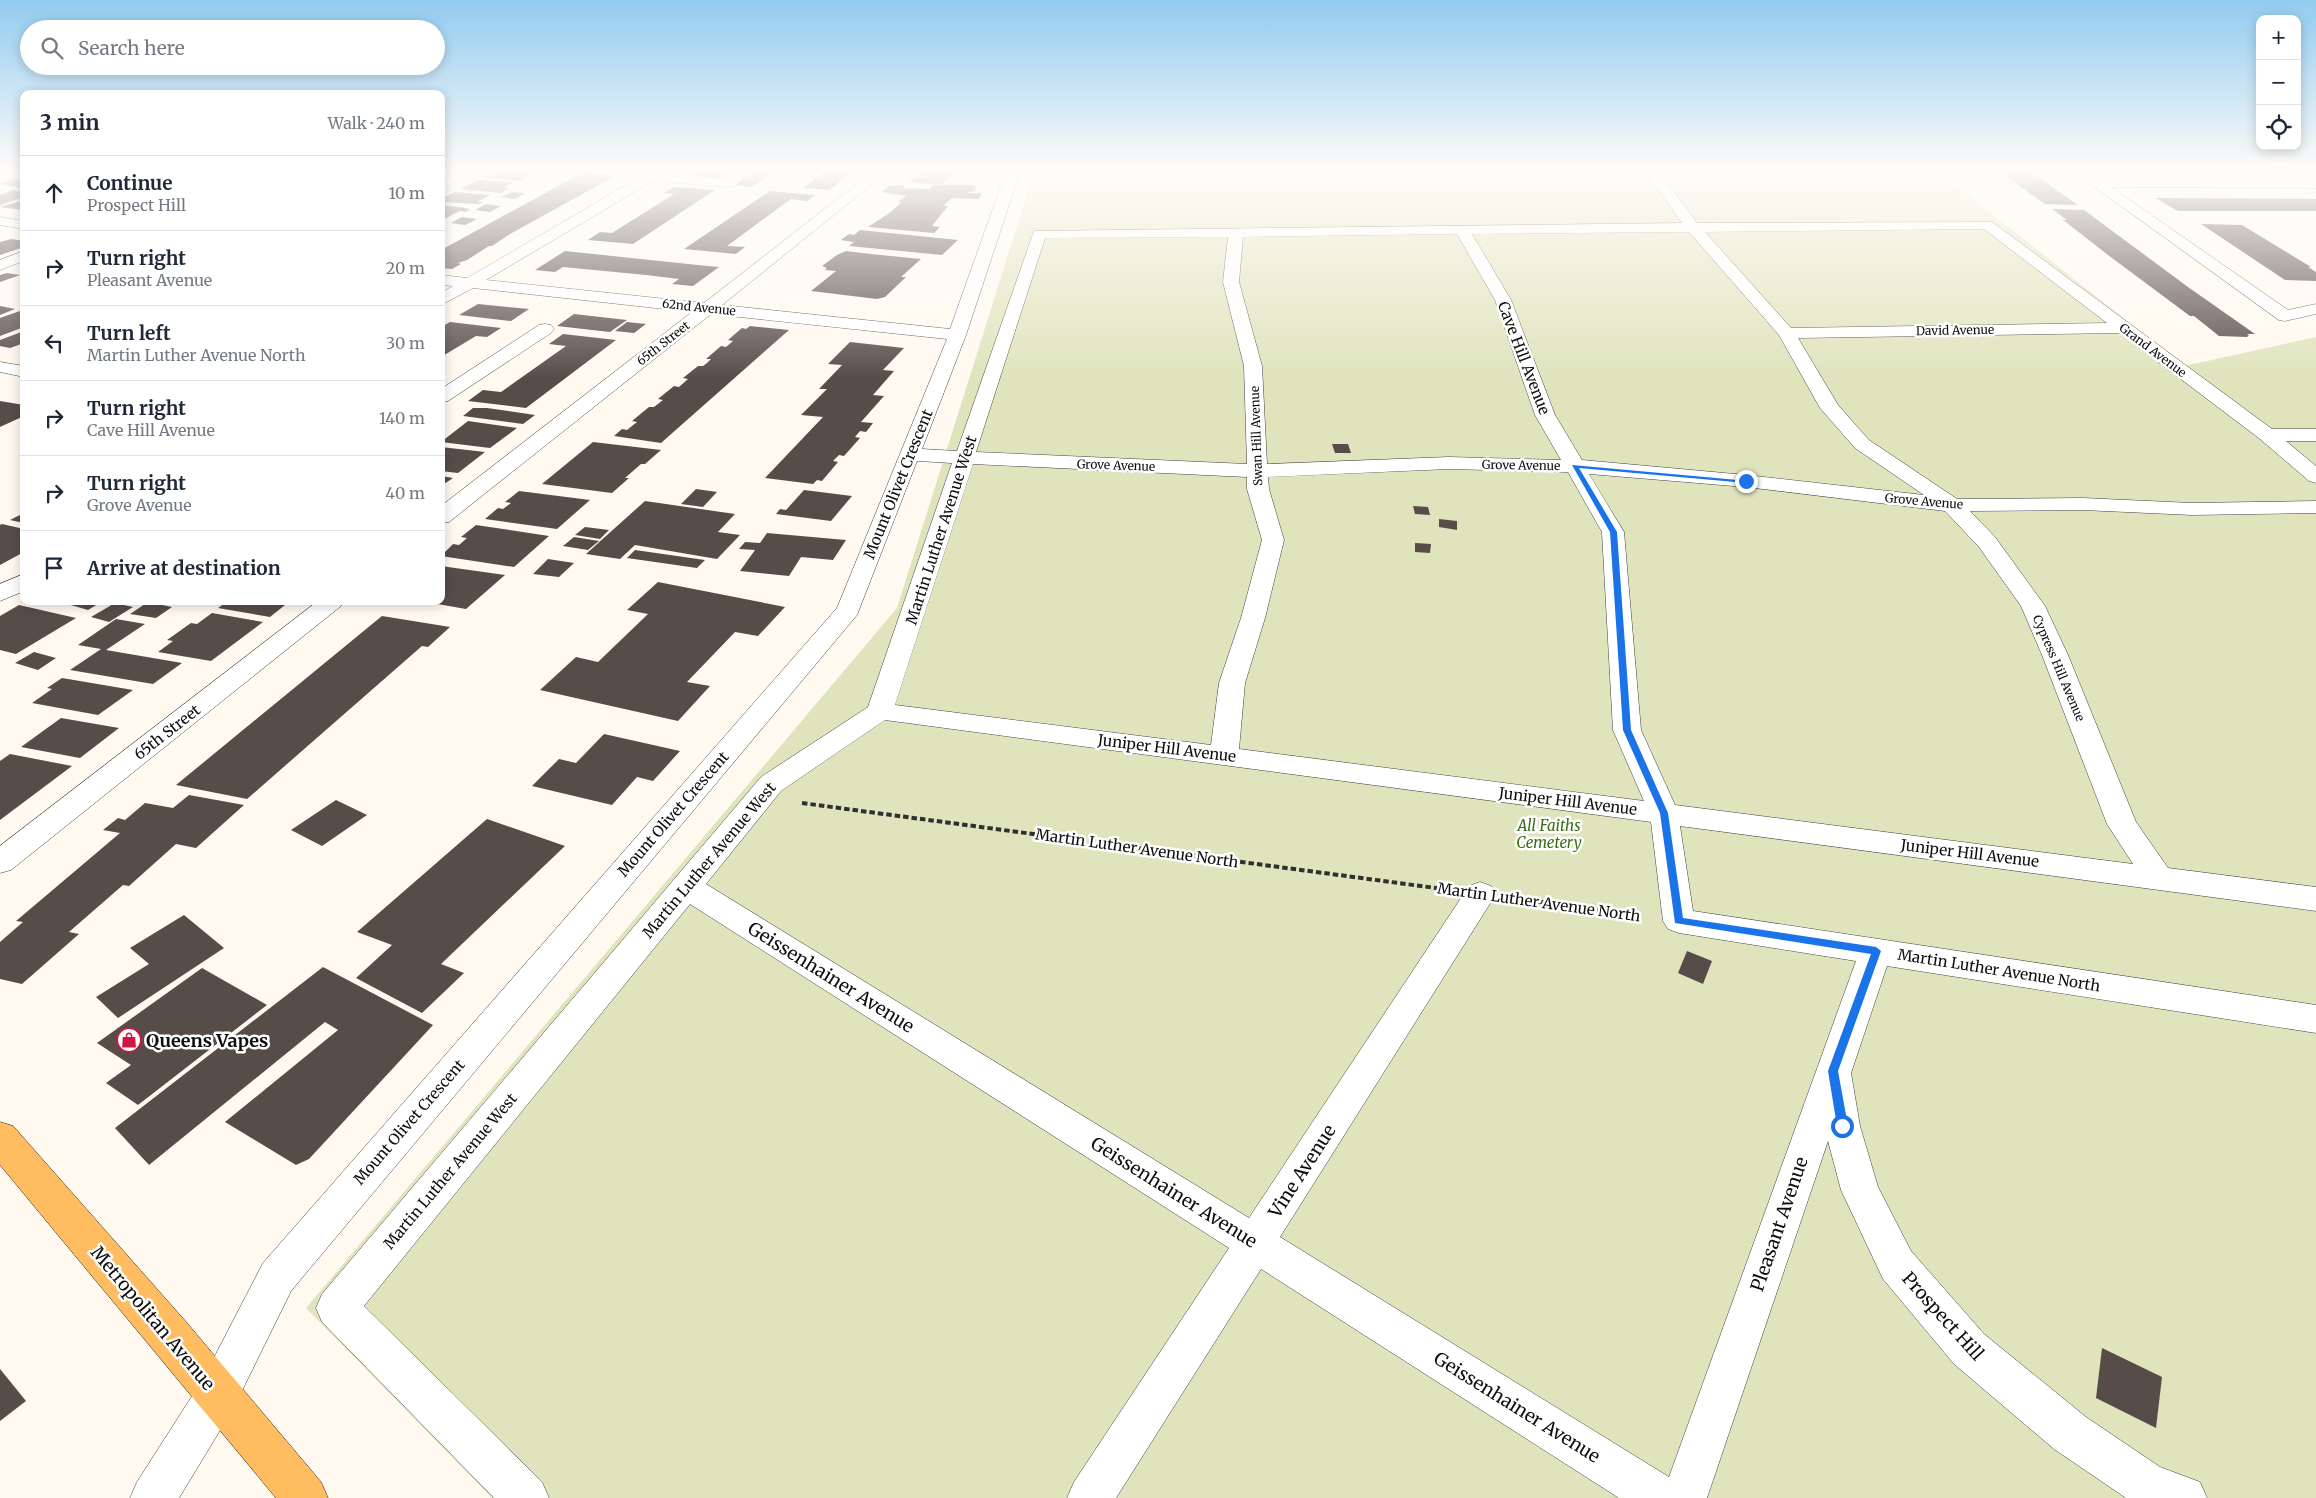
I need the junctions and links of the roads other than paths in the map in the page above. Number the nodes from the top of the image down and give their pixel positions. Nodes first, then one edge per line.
1 (545, 239) edge
2 (796, 239) edge
3 (990, 239) edge
4 (1037, 239) edge
5 (1235, 239) edge
6 (1467, 239) edge
7 (1703, 239) edge
8 (2005, 239) edge
9 (2175, 239) edge
10 (20, 257) edge
11 (0, 264) edge
12 (445, 280) edge
13 (470, 283) junction
14 (445, 298) edge
15 (708, 308) junction
16 (2316, 309) edge
17 (545, 328) dead end
18 (2124, 328) junction
19 (1786, 333) junction
20 (958, 334) junction
21 (0, 367) edge
22 (20, 371) edge
23 (445, 394) edge
24 (2316, 435) edge
25 (2267, 436) junction
26 (909, 455) junction
27 (964, 458) junction
28 (1574, 466) junction
29 (1258, 470) junction
30 (2316, 478) edge
31 (1952, 505) junction
32 (2316, 507) edge
33 (445, 514) edge
34 (20, 583) edge
35 (0, 594) edge
36 (328, 605) edge
37 (880, 711) junction
38 (1224, 756) junction
39 (1664, 813) junction
40 (0, 862) edge
41 (2158, 878) junction
42 (686, 886) junction
43 (1480, 894) road end
44 (2316, 899) edge
45 (1679, 921) joint
46 (1876, 951) junction
47 (2310, 1019) edge
48 (1833, 1071) junction
49 (5, 1152) edge
50 (1256, 1243) junction
51 (218, 1394) junction
52 (153, 1498) edge
53 (305, 1498) edge
54 (526, 1498) edge
55 (1090, 1498) edge
56 (1662, 1498) edge
57 (1684, 1498) edge
58 (2184, 1498) edge

1 - 13 street
2 - 15 street, 65th Street
3 - 20 street, Mount Olivet Crescent
4 - 27 street, Martin Luther Avenue West
5 - 29 street, Swan Hill Avenue
6 - 28 street, Cave Hill Avenue
7 - 19 street, Cypress Hill Avenue
8 - 18 street, Grand Avenue
9 - 16 street
10 - 11 street
12 - 13 street, 62nd Avenue
13 - 14 street
13 - 15 street, 62nd Avenue
15 - 20 street, 62nd Avenue
15 - 33 street, 65th Street
17 - 23 street
18 - 19 street, David Avenue
18 - 25 street, Grand Avenue
19 - 31 street, Cypress Hill Avenue
20 - 26 street, Mount Olivet Crescent
21 - 22 street
24 - 25 street
25 - 30 street, Grand Avenue
26 - 27 street, Grove Avenue
26 - 51 street, Mount Olivet Crescent
27 - 29 street, Grove Avenue
27 - 37 street, Martin Luther Avenue West
28 - 29 street, Grove Avenue
28 - 31 street, Grove Avenue
28 - 39 street, Cave Hill Avenue
29 - 38 street, Swan Hill Avenue
31 - 32 street, Grove Avenue
31 - 41 street, Cypress Hill Avenue
34 - 35 street
36 - 40 street, 65th Street
37 - 38 street, Juniper Hill Avenue
37 - 42 street, Martin Luther Avenue West
38 - 39 street, Juniper Hill Avenue
39 - 41 street, Juniper Hill Avenue
39 - 45 street, Cave Hill Avenue
41 - 44 street, Juniper Hill Avenue
42 - 50 street, Geissenhainer Avenue
42 - 54 street, Martin Luther Avenue West
43 - 50 street, Vine Avenue
45 - 46 street, Martin Luther Avenue North
46 - 47 street, Martin Luther Avenue North
46 - 48 street, Pleasant Avenue
48 - 57 street, Pleasant Avenue
48 - 58 street, Prospect Hill
49 - 51 main road, Metropolitan Avenue
50 - 55 street, Vine Avenue
50 - 56 street, Geissenhainer Avenue
51 - 52 street, Mount Olivet Crescent
51 - 53 main road, Metropolitan Avenue

